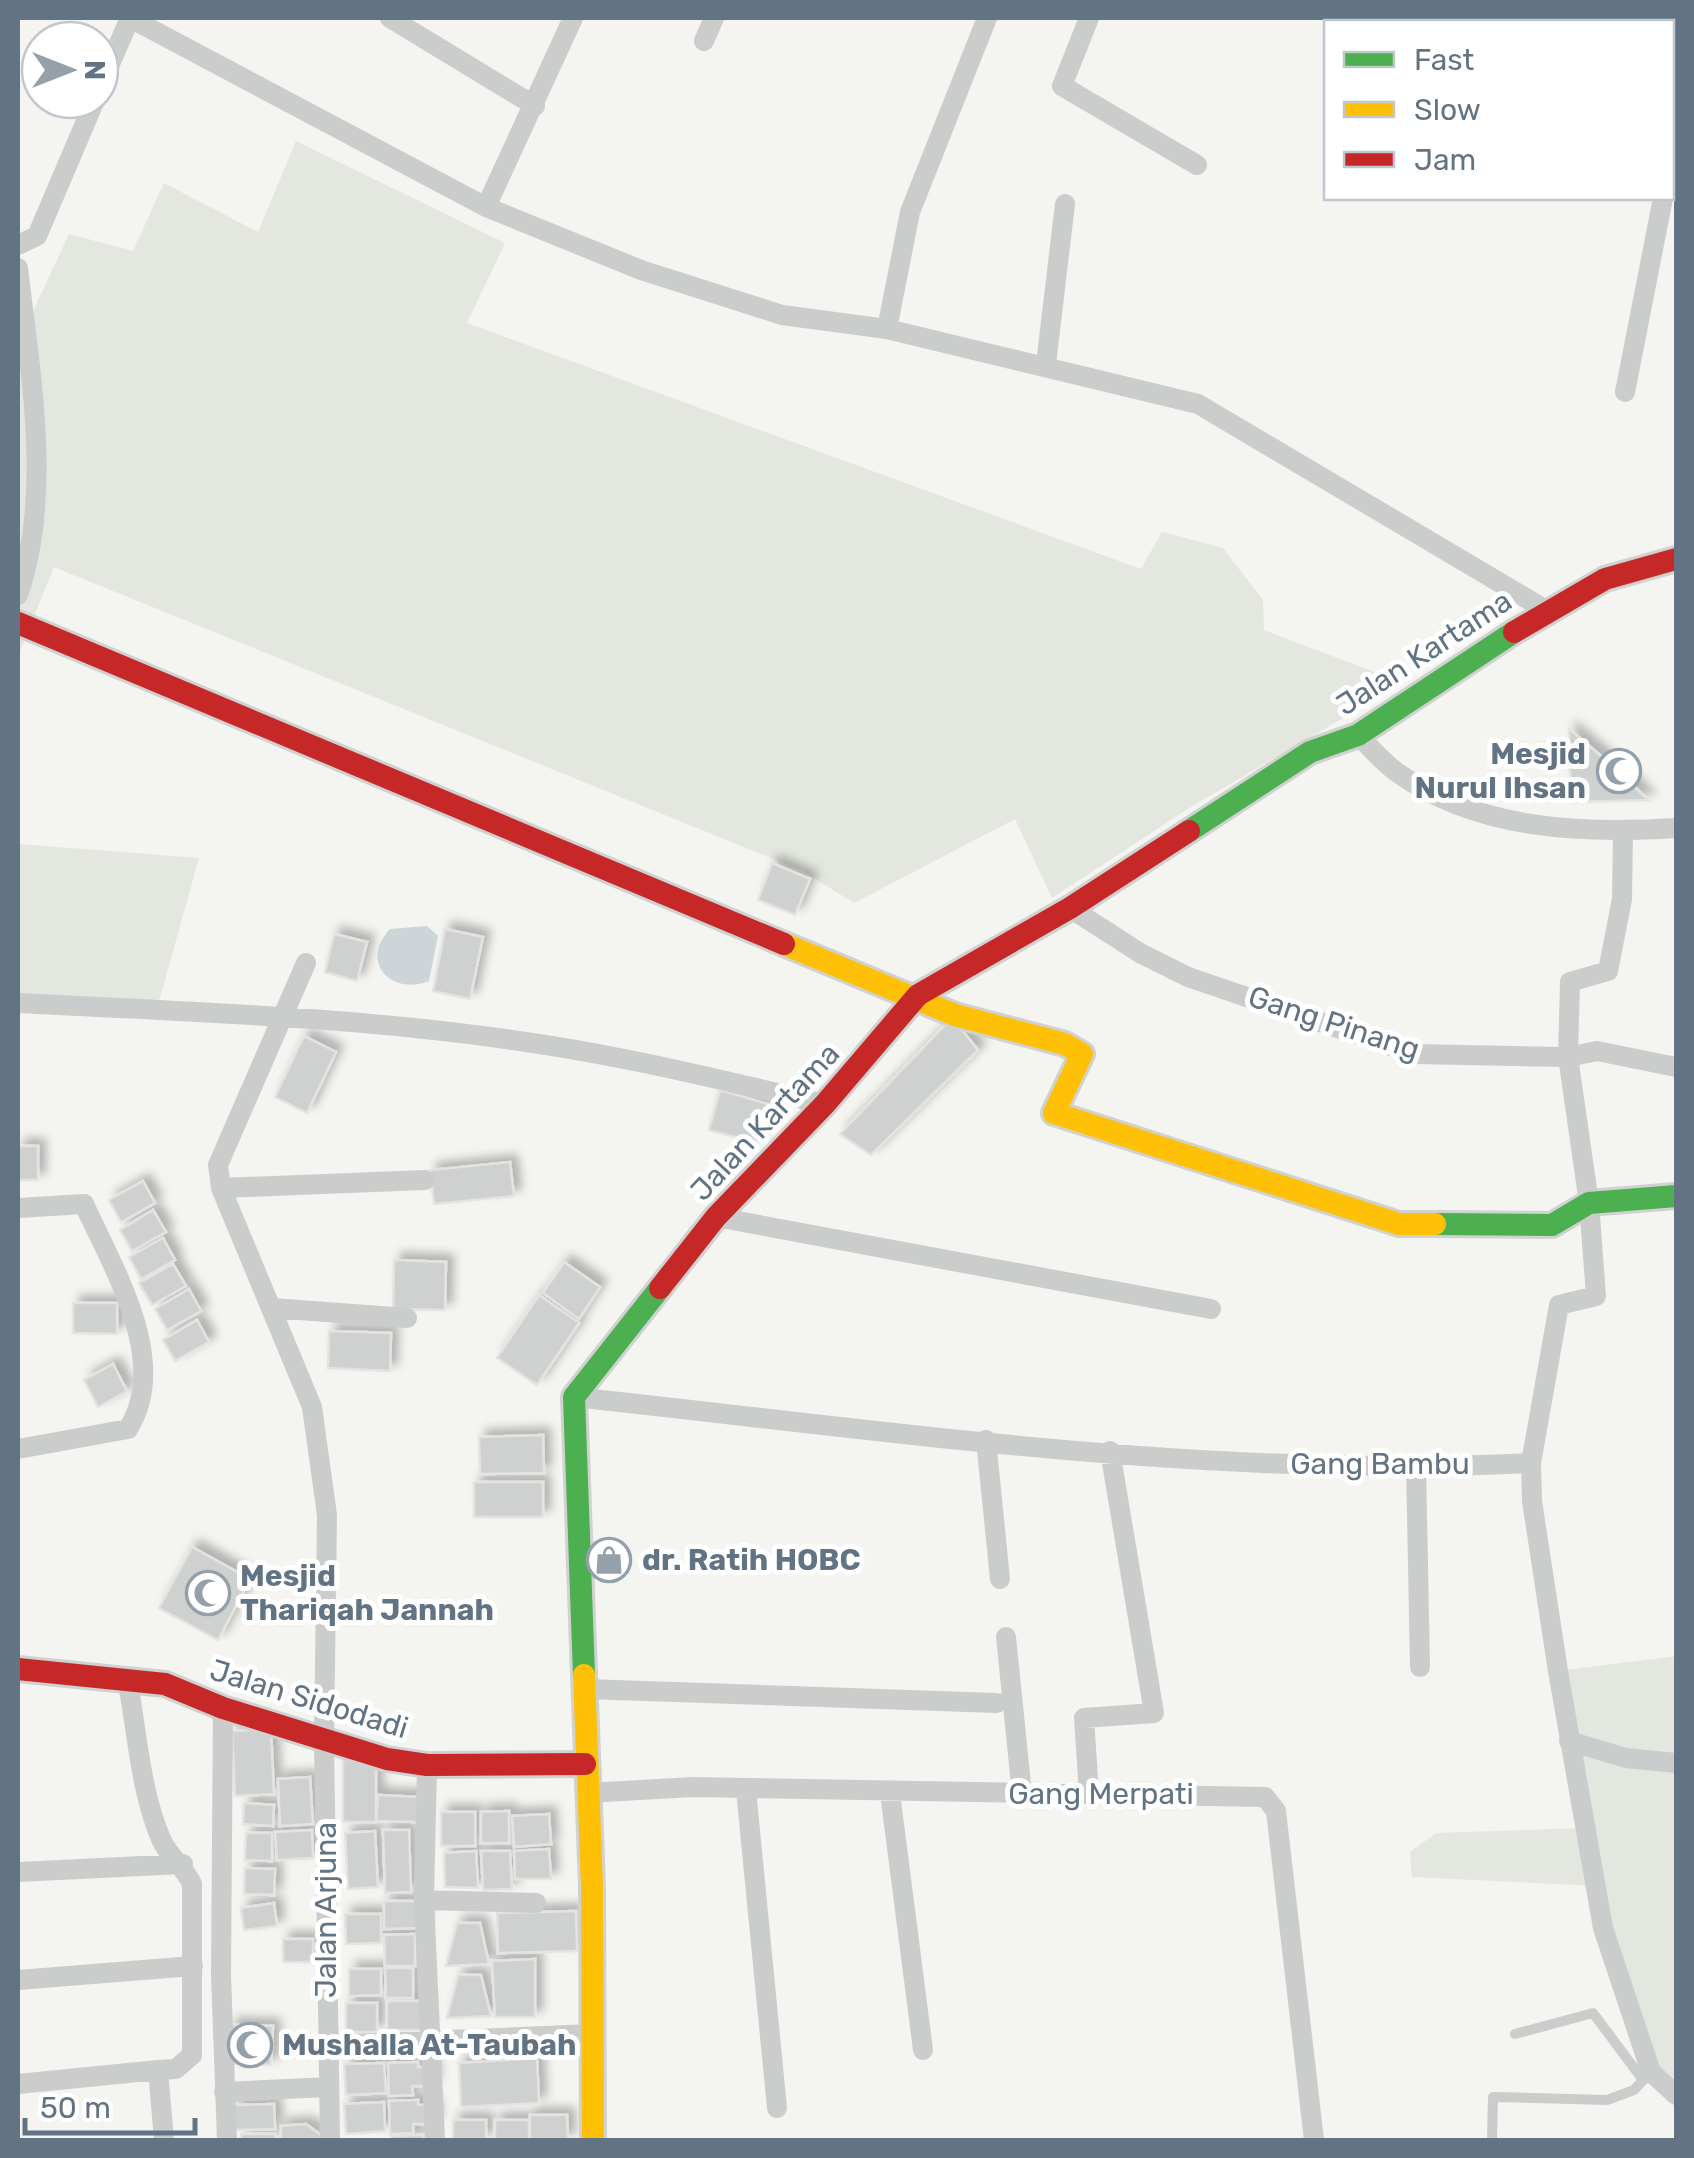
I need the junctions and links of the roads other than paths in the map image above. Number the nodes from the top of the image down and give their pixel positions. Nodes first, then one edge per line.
1 (390, 18) edge
2 (573, 18) edge
3 (714, 18) edge
4 (986, 18) edge
5 (1090, 18) edge
6 (120, 41) edge
7 (704, 41) dead end
8 (535, 106) junction
9 (86, 120) edge
10 (1198, 165) dead end
11 (1663, 200) edge
12 (1065, 204) dead end
13 (486, 207) junction
14 (18, 245) edge
15 (18, 268) edge
16 (887, 329) junction
17 (1046, 364) junction
18 (1625, 392) dead end
19 (1676, 559) edge
20 (18, 595) edge
21 (1546, 610) junction
22 (18, 623) edge
23 (1358, 735) junction
24 (1676, 828) edge
25 (1623, 832) junction
26 (1070, 908) junction
27 (306, 962) dead end
28 (918, 995) junction
29 (18, 1003) edge
30 (284, 1016) junction
31 (1568, 1057) junction
32 (1676, 1067) edge
33 (825, 1104) junction
34 (425, 1180) dead end
35 (221, 1188) junction
36 (1676, 1196) edge
37 (1589, 1204) junction
38 (18, 1208) edge
39 (716, 1217) junction
40 (272, 1308) junction
41 (1210, 1309) dead end
42 (407, 1318) dead end
43 (574, 1397) junction
44 (986, 1440) junction
45 (18, 1449) edge
46 (1110, 1451) junction
47 (1531, 1462) junction
48 (1416, 1464) junction
49 (1000, 1579) dead end
50 (1006, 1637) dead end
51 (1420, 1667) dead end
52 (18, 1669) edge
53 (127, 1678) junction
54 (585, 1690) junction
55 (997, 1703) dead end
56 (223, 1708) junction
57 (324, 1740) junction
58 (1569, 1742) junction
59 (1676, 1763) edge
60 (585, 1764) junction
61 (428, 1765) junction
62 (746, 1790) junction
63 (587, 1793) junction
64 (890, 1793) junction
65 (1089, 1793) junction
66 (1022, 1794) junction
67 (183, 1864) junction
68 (18, 1872) edge
69 (424, 1900) junction
70 (536, 1903) dead end
71 (193, 1966) junction
72 (18, 1980) edge
73 (592, 2034) junction
74 (1515, 2034) dead end
75 (433, 2041) junction
76 (327, 2045) junction
77 (923, 2050) dead end
78 (158, 2070) junction
79 (1647, 2076) junction
80 (18, 2084) edge
81 (328, 2087) junction
82 (224, 2092) junction
83 (1676, 2095) edge
84 (777, 2108) dead end
85 (164, 2140) edge
86 (226, 2140) edge
87 (330, 2140) edge
88 (436, 2140) edge
89 (593, 2140) edge
90 (1314, 2140) edge
91 (1492, 2140) edge

1 - 8 street
2 - 8 street
3 - 7 street
4 - 16 street
5 - 10 street
6 - 13 street
8 - 13 street
9 - 14 street
11 - 18 street
12 - 17 street
13 - 16 street
15 - 20 street
16 - 17 street
17 - 21 street
19 - 21 street, Jalan Kartama
21 - 23 street, Jalan Kartama
22 - 28 street
23 - 25 street
23 - 26 street, Jalan Kartama
24 - 25 street
25 - 31 street
26 - 28 street, Jalan Kartama
26 - 31 street, Gang Pinang
27 - 30 street
28 - 33 street, Jalan Kartama
28 - 37 street
29 - 30 street
30 - 33 street
30 - 35 street
31 - 32 street, Gang Pinang
31 - 37 street
33 - 39 street, Jalan Kartama
34 - 35 street
35 - 40 street, Jalan Arjuna
36 - 37 street
37 - 47 street
38 - 45 street
39 - 41 street
39 - 43 street, Jalan Kartama
40 - 42 street
40 - 57 street, Jalan Arjuna
43 - 44 street, Gang Bambu
43 - 54 street
44 - 46 street, Gang Bambu
44 - 49 street
46 - 48 street, Gang Bambu
46 - 65 street
47 - 48 street, Gang Bambu
47 - 58 street
48 - 51 street
50 - 66 street
52 - 53 street, Jalan Sidodadi
53 - 56 street, Jalan Sidodadi
53 - 67 street
54 - 55 street
54 - 60 street
56 - 57 street, Jalan Sidodadi
56 - 82 street
57 - 61 street, Jalan Sidodadi
57 - 76 street, Jalan Arjuna
58 - 59 street
58 - 79 street
60 - 61 street, Jalan Sidodadi
60 - 63 street
61 - 69 street
62 - 63 street, Gang Merpati
62 - 64 street, Gang Merpati
62 - 84 street
63 - 73 street
64 - 66 street, Gang Merpati
64 - 77 street
65 - 66 street, Gang Merpati
65 - 90 street, Gang Merpati
67 - 68 street
67 - 71 street
69 - 70 street
69 - 75 street
71 - 72 street
71 - 78 street
73 - 75 street
73 - 89 street
74 - 79 lane
75 - 76 street
75 - 88 street
76 - 81 street, Jalan Arjuna
78 - 80 street
78 - 85 street
79 - 83 street
79 - 91 lane
81 - 82 street
81 - 87 street, Jalan Arjuna
82 - 86 street

